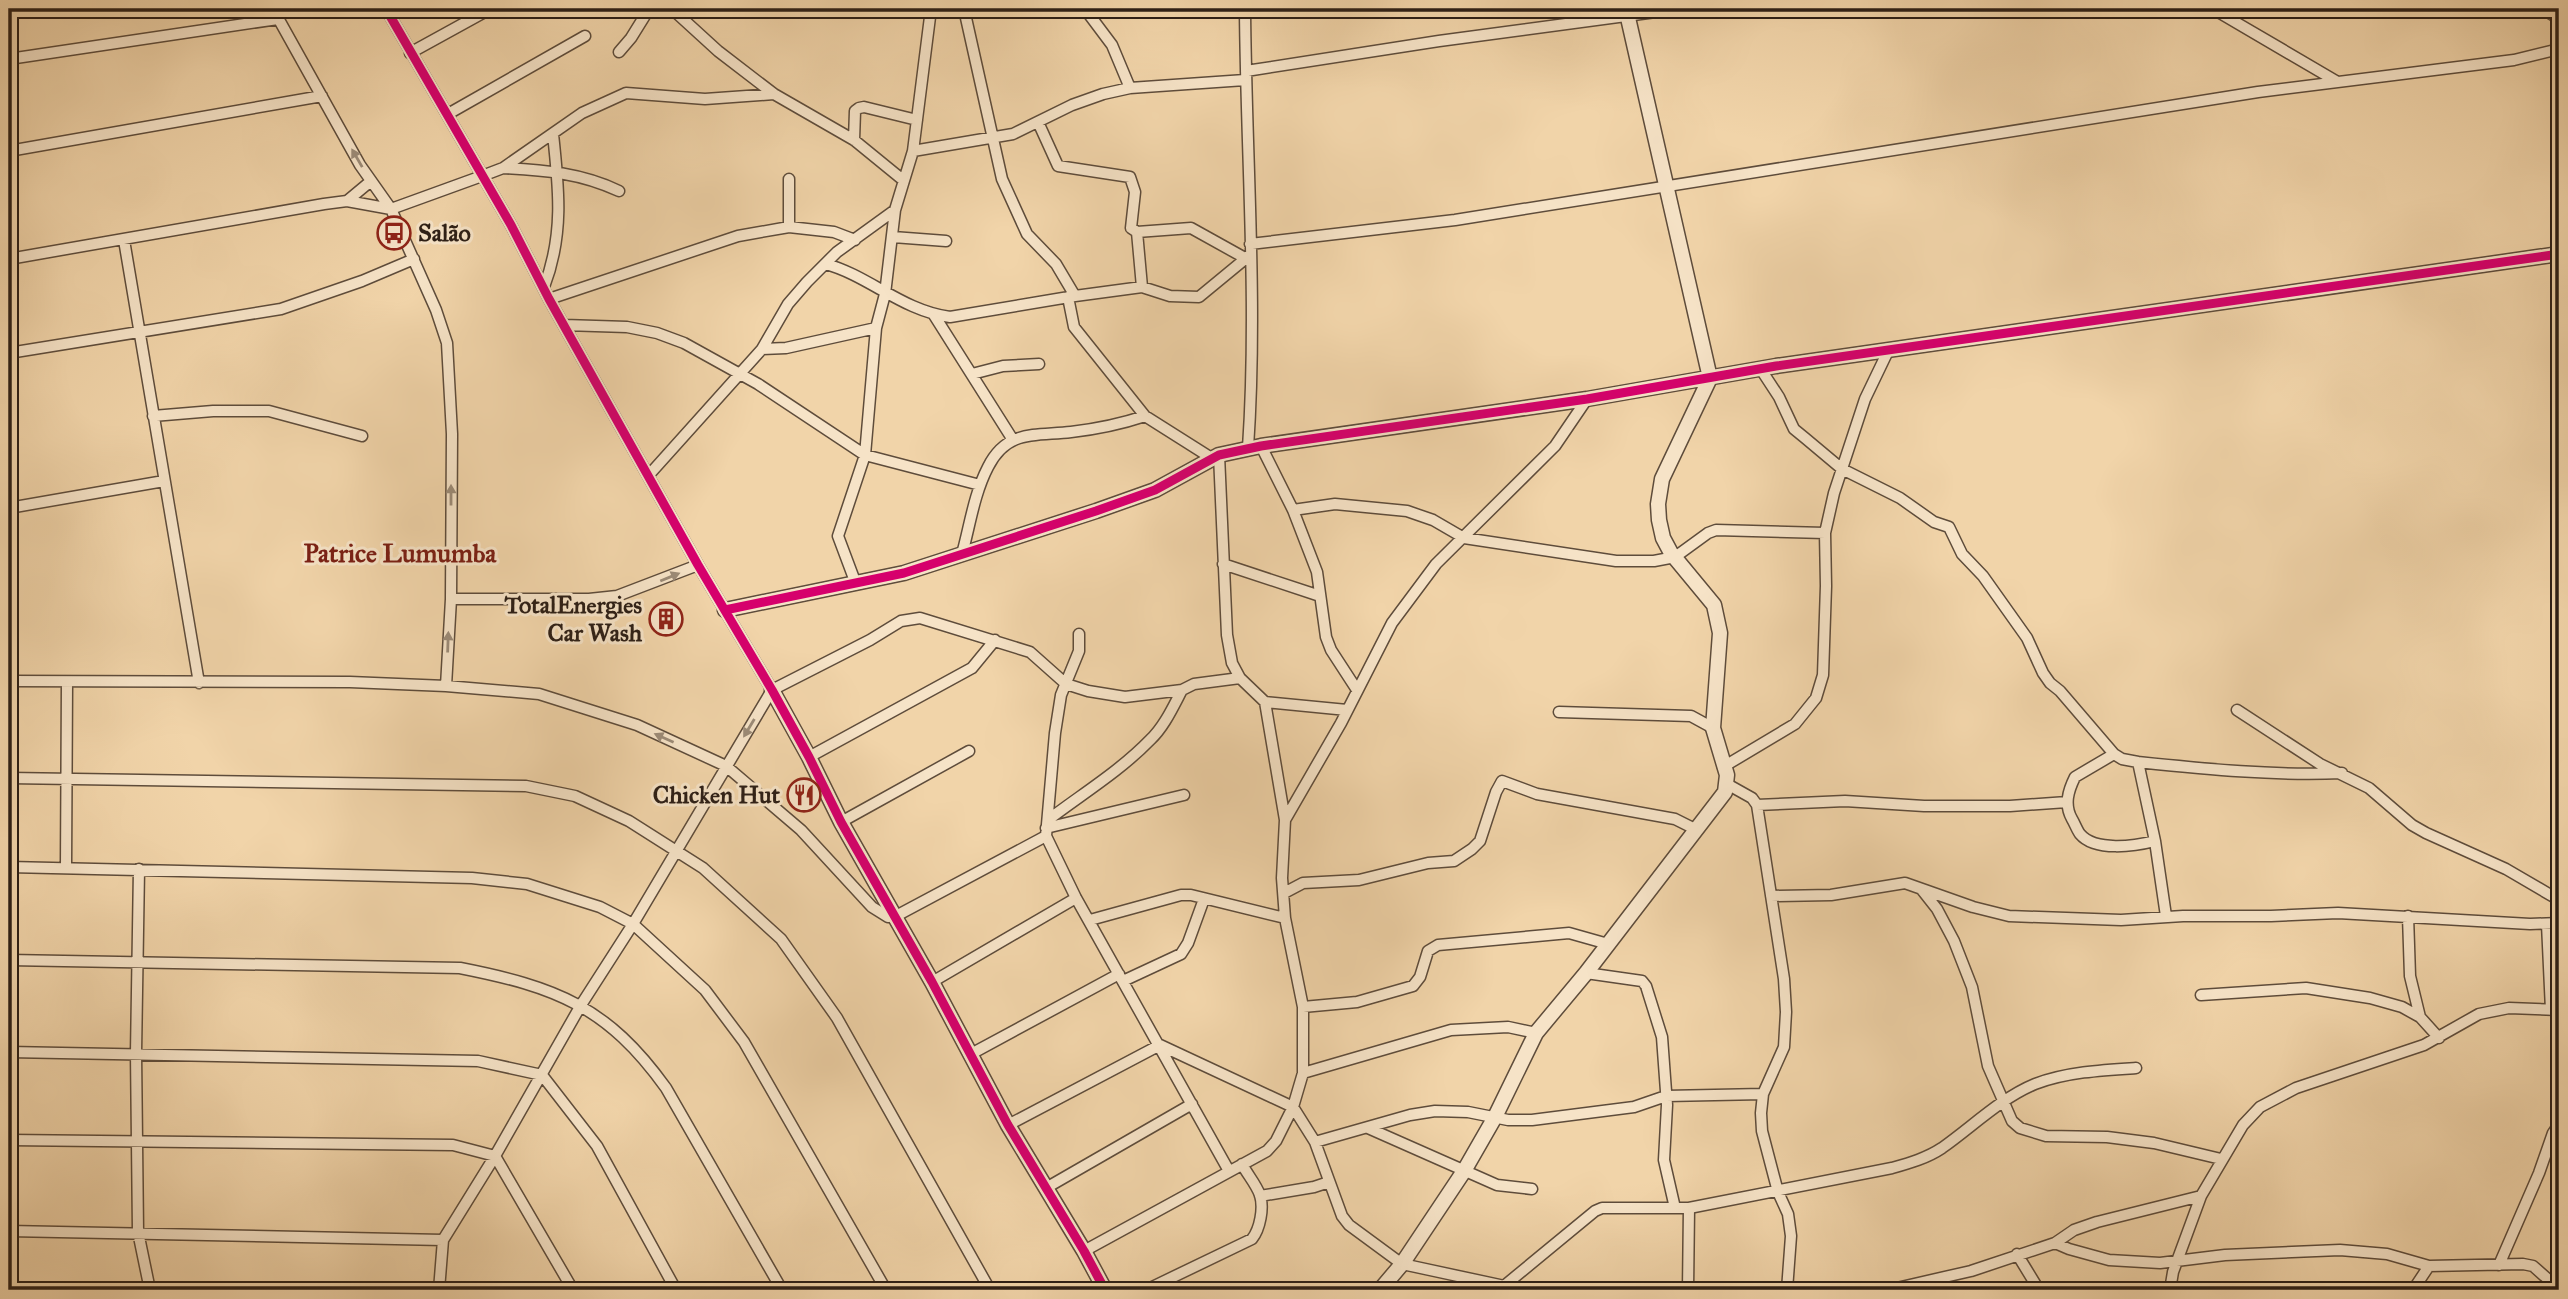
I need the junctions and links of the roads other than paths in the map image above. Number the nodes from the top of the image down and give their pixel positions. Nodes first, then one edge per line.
1 (386, 9) edge
2 (490, 9) edge
3 (649, 9) edge
4 (672, 9) edge
5 (932, 9) edge
6 (964, 9) edge
7 (1085, 9) edge
8 (1245, 9) edge
9 (1678, 9) edge
10 (2213, 9) edge
11 (2543, 9) edge
12 (1627, 12) edge
13 (276, 14) edge
14 (2559, 19) edge
15 (585, 36) dead end
16 (2559, 49) edge
17 (619, 52) dead end
18 (410, 53) junction
19 (9, 59) edge
20 (1245, 76) junction
21 (2336, 80) junction
22 (1130, 88) junction
23 (775, 94) junction
24 (322, 96) junction
25 (448, 114) junction
26 (917, 120) junction
27 (1038, 122) junction
28 (553, 134) junction
29 (992, 139) junction
30 (854, 140) junction
31 (9, 151) edge
32 (913, 151) junction
33 (503, 168) junction
34 (557, 171) junction
35 (482, 176) junction
36 (789, 179) dead end
37 (903, 180) junction
38 (371, 181) junction
39 (1668, 185) junction
40 (619, 191) dead end
41 (347, 201) junction
42 (391, 209) junction
43 (895, 209) junction
44 (789, 227) junction
45 (1137, 232) junction
46 (893, 237) junction
47 (124, 240) junction
48 (855, 240) junction
49 (946, 241) dead end
50 (1248, 252) junction
51 (2559, 254) edge
52 (9, 259) edge
53 (414, 259) junction
54 (825, 264) junction
55 (544, 287) junction
56 (1142, 287) junction
57 (885, 294) junction
58 (1071, 297) junction
59 (549, 299) junction
60 (934, 315) junction
61 (564, 325) junction
62 (876, 328) junction
63 (140, 332) junction
64 (762, 349) junction
65 (1889, 349) junction
66 (9, 353) edge
67 (1039, 364) dead end
68 (1760, 368) junction
69 (740, 373) junction
70 (972, 374) junction
71 (1710, 378) junction
72 (1587, 400) junction
73 (153, 416) junction
74 (1145, 416) junction
75 (362, 436) dead end
76 (1013, 440) junction
77 (1254, 447) junction
78 (865, 455) junction
79 (1216, 457) junction
80 (1842, 469) junction
81 (648, 476) junction
82 (164, 481) junction
83 (980, 485) junction
84 (9, 509) edge
85 (1293, 510) junction
86 (1825, 533) junction
87 (1464, 538) junction
88 (962, 554) junction
89 (1675, 557) junction
90 (1223, 564) junction
91 (698, 565) junction
92 (856, 584) junction
93 (1320, 596) junction
94 (451, 599) junction
95 (725, 610) junction
96 (1079, 634) dead end
97 (995, 640) junction
98 (1240, 678) junction
99 (9, 681) edge
100 (67, 682) junction
101 (199, 683) junction
102 (1066, 684) junction
103 (446, 686) junction
104 (772, 690) junction
105 (1182, 690) junction
106 (1357, 691) junction
107 (1265, 702) junction
108 (1347, 710) junction
109 (2237, 710) dead end
110 (1559, 712) dead end
111 (1713, 728) junction
112 (969, 751) dead end
113 (2114, 754) junction
114 (809, 757) junction
115 (2138, 762) junction
116 (726, 766) junction
117 (1723, 767) junction
118 (2342, 773) junction
119 (9, 778) edge
120 (66, 779) junction
121 (1727, 784) junction
122 (1184, 795) dead end
123 (2067, 802) junction
124 (1757, 805) junction
125 (1285, 820) junction
126 (841, 822) junction
127 (1047, 828) junction
128 (1697, 830) junction
129 (2155, 841) junction
130 (675, 850) junction
131 (9, 867) edge
132 (66, 868) junction
133 (139, 869) junction
134 (1922, 890) junction
135 (1284, 893) junction
136 (1771, 896) junction
137 (1076, 898) junction
138 (1204, 899) junction
139 (2559, 900) edge
140 (896, 916) junction
141 (2166, 916) junction
142 (2408, 916) junction
143 (1285, 918) junction
144 (1090, 920) junction
145 (2559, 923) edge
146 (633, 924) junction
147 (2547, 924) junction
148 (1608, 944) junction
149 (9, 960) edge
150 (137, 962) junction
151 (1586, 973) junction
152 (1121, 977) junction
153 (932, 982) junction
154 (2201, 995) dead end
155 (581, 1004) junction
156 (1303, 1007) junction
157 (2555, 1010) edge
158 (2420, 1017) junction
159 (1536, 1033) junction
160 (2439, 1038) junction
161 (1160, 1045) junction
162 (9, 1052) edge
163 (136, 1053) junction
164 (971, 1054) junction
165 (2136, 1068) dead end
166 (1303, 1073) junction
167 (542, 1075) junction
168 (1763, 1094) junction
169 (1666, 1096) junction
170 (2004, 1102) junction
171 (1192, 1104) junction
172 (1293, 1107) junction
173 (1495, 1118) junction
174 (2559, 1124) edge
175 (1008, 1125) junction
176 (1368, 1128) junction
177 (9, 1140) edge
178 (136, 1142) junction
179 (1315, 1142) junction
180 (2554, 1149) edge
181 (495, 1156) junction
182 (2221, 1159) junction
183 (1242, 1164) junction
184 (1229, 1171) junction
185 (1464, 1171) junction
186 (1329, 1182) junction
187 (1046, 1188) junction
188 (1532, 1189) dead end
189 (1778, 1192) junction
190 (1261, 1196) junction
191 (2201, 1196) junction
192 (1675, 1208) junction
193 (1689, 1208) junction
194 (9, 1231) edge
195 (138, 1233) junction
196 (443, 1240) junction
197 (2055, 1243) junction
198 (1084, 1251) junction
199 (2017, 1254) junction
200 (2178, 1261) junction
201 (1402, 1264) junction
202 (2499, 1265) junction
203 (2429, 1266) junction
204 (1951, 1277) junction
205 (1504, 1286) junction
206 (2559, 1289) edge
207 (150, 1290) edge
208 (439, 1290) edge
209 (573, 1290) edge
210 (676, 1290) edge
211 (782, 1290) edge
212 (886, 1290) edge
213 (990, 1290) edge
214 (1105, 1290) edge
215 (1146, 1290) edge
216 (1380, 1290) edge
217 (1521, 1290) edge
218 (1688, 1290) edge
219 (1787, 1290) edge
220 (1888, 1290) edge
221 (1952, 1290) edge
222 (2039, 1290) edge
223 (2169, 1290) edge
224 (2413, 1290) edge

1 - 18 street
2 - 18 street
3 - 17 street
4 - 23 street
5 - 26 street
6 - 29 street
7 - 22 street
8 - 20 street
9 - 12 street
10 - 21 street
11 - 14 street
12 - 20 street
12 - 39 street
13 - 19 street
13 - 24 street
15 - 25 street
16 - 21 street
18 - 25 street
20 - 22 street
20 - 50 street
21 - 39 street
22 - 27 street
23 - 28 street
23 - 30 street
24 - 31 street
38 -> 24 street
25 - 35 street
26 - 30 street
26 - 32 street
27 - 29 street
27 - 45 street
28 - 33 street
28 - 34 street
29 - 32 street
29 - 58 street
30 - 37 street
32 - 37 street
33 - 34 street
33 - 35 street
34 - 40 street
34 - 55 street
35 - 42 street
35 - 55 street
36 - 44 street
37 - 43 street
38 - 41 street
38 - 42 street
39 - 50 street
39 - 71 street
41 - 42 street
41 - 47 street
42 - 53 street
43 - 46 street
43 - 48 street
44 - 48 street
44 - 59 street
45 - 50 street
45 - 56 street
46 - 49 street
46 - 57 street
47 - 52 street
47 - 63 street
48 - 54 street
50 - 56 street
50 - 77 street
51 - 65 street
53 - 63 street
94 -> 53 street
54 - 57 street
54 - 64 street
55 - 59 street
56 - 58 street
57 - 60 street
57 - 62 street
58 - 60 street
58 - 74 street
59 - 61 street
60 - 70 street
61 - 69 street
61 - 81 street
62 - 64 street
62 - 78 street
63 - 66 street
63 - 73 street
64 - 69 street
65 - 68 street
65 - 80 street
67 - 70 street
68 - 71 street
68 - 80 street
69 - 78 street
69 - 81 street
70 - 76 street
71 - 72 street
71 - 89 street
72 - 77 street
72 - 87 street
73 - 75 street
73 - 82 street
74 - 76 street
74 - 79 street
76 - 83 street
77 - 79 street
77 - 85 street
78 - 83 street
78 - 92 street
79 - 88 street
79 - 90 street
80 - 86 street
80 - 113 street
81 - 91 street
82 - 84 street
82 - 101 street
83 - 88 street
85 - 87 street
85 - 93 street
86 - 89 street
86 - 117 street
87 - 89 street
87 - 106 street
88 - 92 street
89 - 111 street
90 - 93 street
90 - 98 street
94 -> 91 street
91 - 95 street
92 - 95 street
93 - 106 street
103 -> 94 street
95 - 104 street
96 - 102 street
97 - 102 street
97 - 104 street
97 - 114 street
98 - 105 street
98 - 107 street
99 - 100 street
100 - 101 street
100 - 120 street
101 - 103 street
102 - 105 street
102 - 127 street
116 -> 103 street
104 - 114 street
104 -> 116 street
105 - 127 street
106 - 108 street
107 - 108 street
107 - 125 street
108 - 125 street
109 - 118 street
110 - 111 street
111 - 117 street
112 - 126 street
113 - 115 street
113 - 123 street
114 - 126 street
115 - 118 street
115 - 129 street
116 - 130 street
116 - 140 street
117 - 121 street
118 - 139 street
119 - 120 street
120 - 130 street
120 - 132 street
121 - 124 street
121 - 128 street
122 - 127 street
123 - 124 street
123 - 129 street
124 - 136 street
125 - 135 street
126 - 140 street
127 - 137 street
127 - 140 street
128 - 135 street
128 - 148 street
129 - 141 street
130 - 146 street
130 - 213 street
131 - 132 street
132 - 133 street
133 - 146 street
133 - 150 street
134 - 136 street
134 - 141 street
134 - 170 street
135 - 143 street
136 - 168 street
137 - 144 street
137 - 153 street
138 - 143 street
138 - 144 street
138 - 152 street
140 - 153 street
141 - 142 street
142 - 147 street
142 - 158 street
143 - 156 street
144 - 152 street
145 - 147 street
146 - 155 street
146 - 212 street
147 - 157 street
148 - 151 street
148 - 156 street
149 - 150 street
150 - 155 street
150 - 163 street
151 - 159 street
151 - 169 street
152 - 161 street
152 - 164 street
153 - 164 street
154 - 158 street
155 - 167 street
155 - 211 street
156 - 166 street
157 - 160 street
158 - 160 street
159 - 166 street
159 - 173 street
160 - 182 street
161 - 171 street
161 - 172 street
161 - 175 street
162 - 163 street
163 - 167 street
163 - 178 street
164 - 175 street
165 - 170 street
166 - 172 street
167 - 181 street
167 - 210 street
168 - 169 street
168 - 189 street
169 - 173 street
169 - 192 street
170 - 182 street
170 - 189 street
171 - 184 street
171 - 187 street
172 - 179 street
172 - 183 street
173 - 176 street
173 - 185 street
174 - 180 street
175 - 187 street
176 - 179 street
176 - 185 street
177 - 178 street
178 - 181 street
178 - 195 street
179 - 186 street
180 - 202 street
181 - 196 street
181 - 209 street
182 - 191 street
183 - 184 street
183 - 190 street
184 - 198 street
185 - 188 street
185 - 201 street
186 - 190 street
186 - 201 street
187 - 198 street
189 - 193 street
189 - 219 street
190 - 215 street
191 - 197 street
191 - 200 street
192 - 193 street
192 - 205 street
193 - 218 street
194 - 195 street
195 - 196 street
195 - 207 street
196 - 208 street
197 - 199 street
197 - 200 street
198 - 214 street
199 - 204 street
199 - 222 street
200 - 203 street
200 - 223 street
201 - 205 street
201 - 216 street
202 - 203 street
202 - 206 street
203 - 224 street
204 - 220 street
204 - 221 street
205 - 217 street

